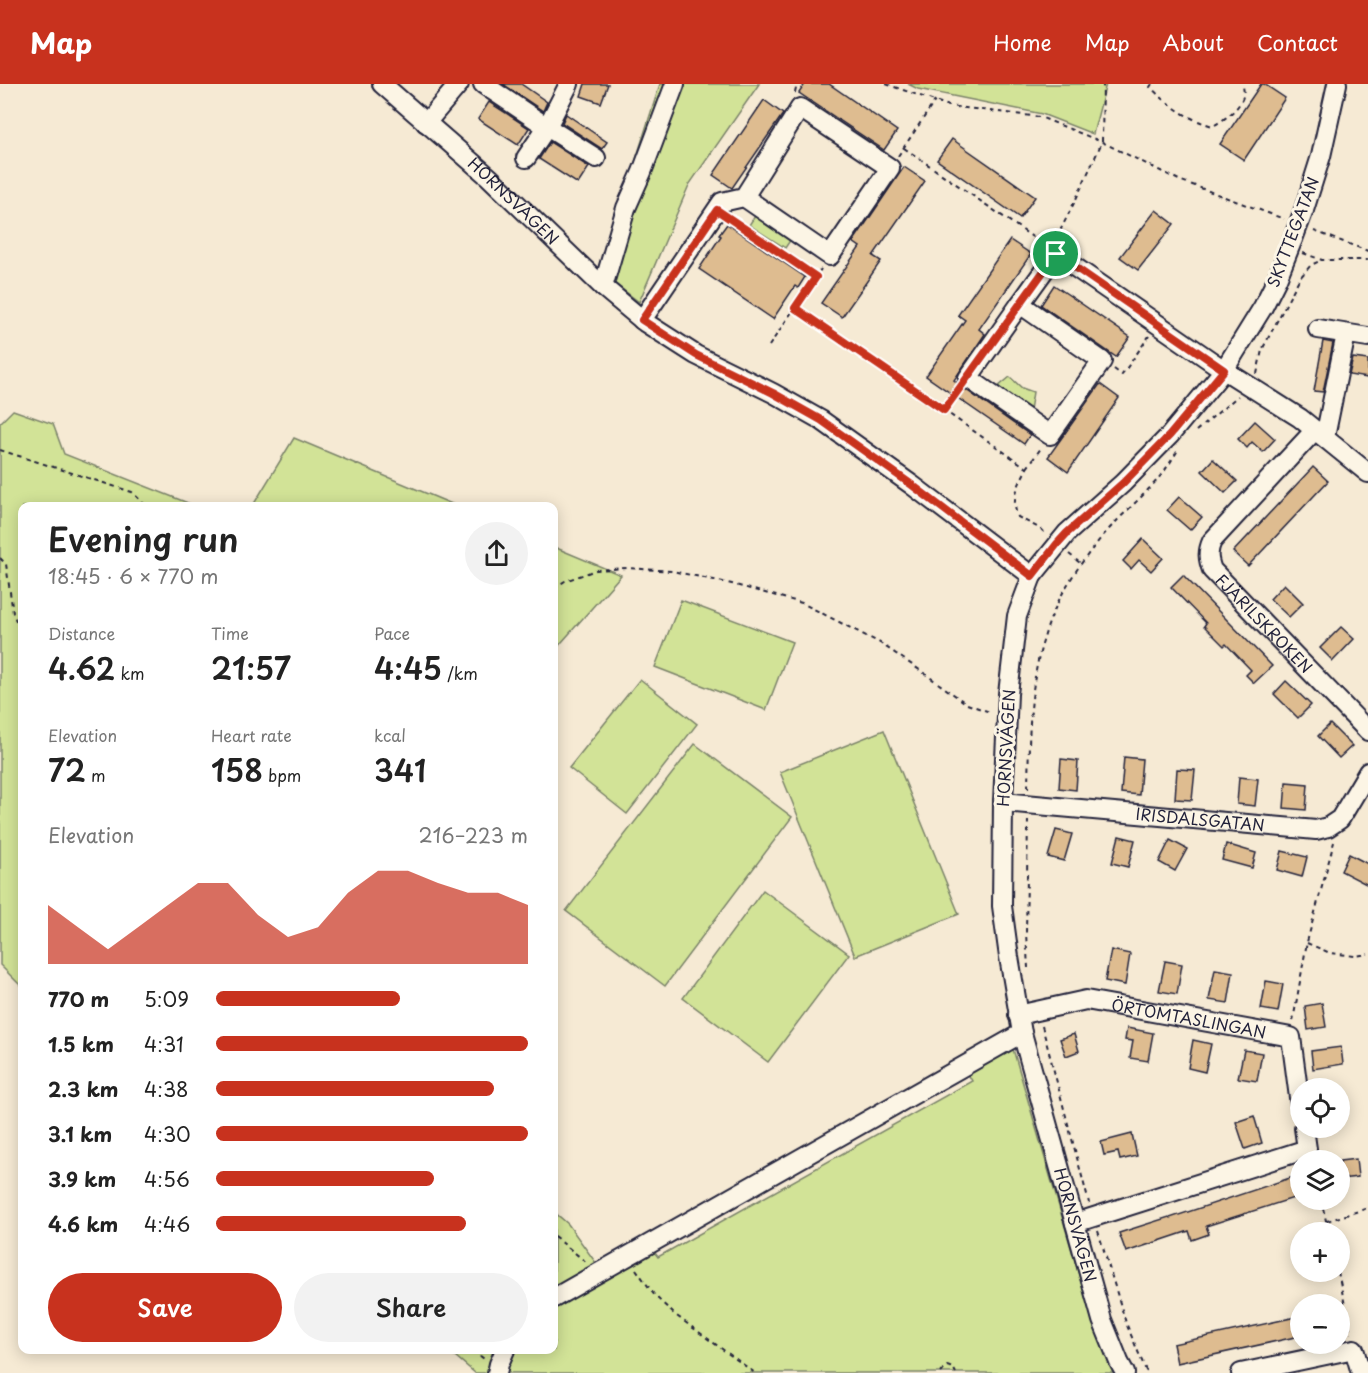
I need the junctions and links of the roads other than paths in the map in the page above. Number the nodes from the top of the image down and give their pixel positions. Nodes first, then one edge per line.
1 (382, 84) edge
2 (459, 84) edge
3 (483, 84) edge
4 (569, 84) edge
5 (675, 84) edge
6 (1337, 84) edge
7 (426, 123) junction
8 (547, 127) junction
9 (526, 158) dead end
10 (596, 158) dead end
11 (744, 197) junction
12 (603, 287) junction
13 (1020, 304) junction
14 (642, 320) junction
15 (1318, 329) dead end
16 (1346, 334) junction
17 (1368, 337) edge
18 (1224, 370) junction
19 (1320, 434) junction
20 (1368, 473) edge
21 (1032, 576) junction
22 (1368, 731) edge
23 (1368, 772) edge
24 (1003, 802) junction
25 (1020, 1024) junction
26 (1296, 1078) edge
27 (1305, 1138) edge
28 (1075, 1223) junction
29 (558, 1296) edge
30 (503, 1354) edge
31 (497, 1373) edge
32 (1125, 1373) edge
33 (1241, 1373) edge
34 (1361, 1373) edge

1 - 7 street, HORNSVÄGEN
2 - 7 street
3 - 8 street
4 - 8 street
5 - 12 street
6 - 18 street, SKYTTEGATAN, bridge
7 - 12 street, HORNSVÄGEN
8 - 9 street
8 - 10 street
11 - 11 street
11 - 14 street
12 - 14 street, HORNSVÄGEN
13 - 13 street
13 - 18 street
14 - 21 street, HORNSVÄGEN
15 - 16 street
16 - 17 street
16 - 19 street
18 - 19 street
18 - 21 street, SKYTTEGATAN
19 - 20 street
19 - 22 street, FJÄRILSKROKEN
21 - 24 street, HORNSVÄGEN
23 - 24 street, IRISDALSGATAN
24 - 25 street, HORNSVÄGEN
25 - 26 street, ÖRTOMTASLINGAN
25 - 28 street, HORNSVÄGEN
25 - 29 street, ÖRTOMTASLINGAN
27 - 28 street
28 - 32 street, HORNSVÄGEN
30 - 31 street
33 - 34 street

